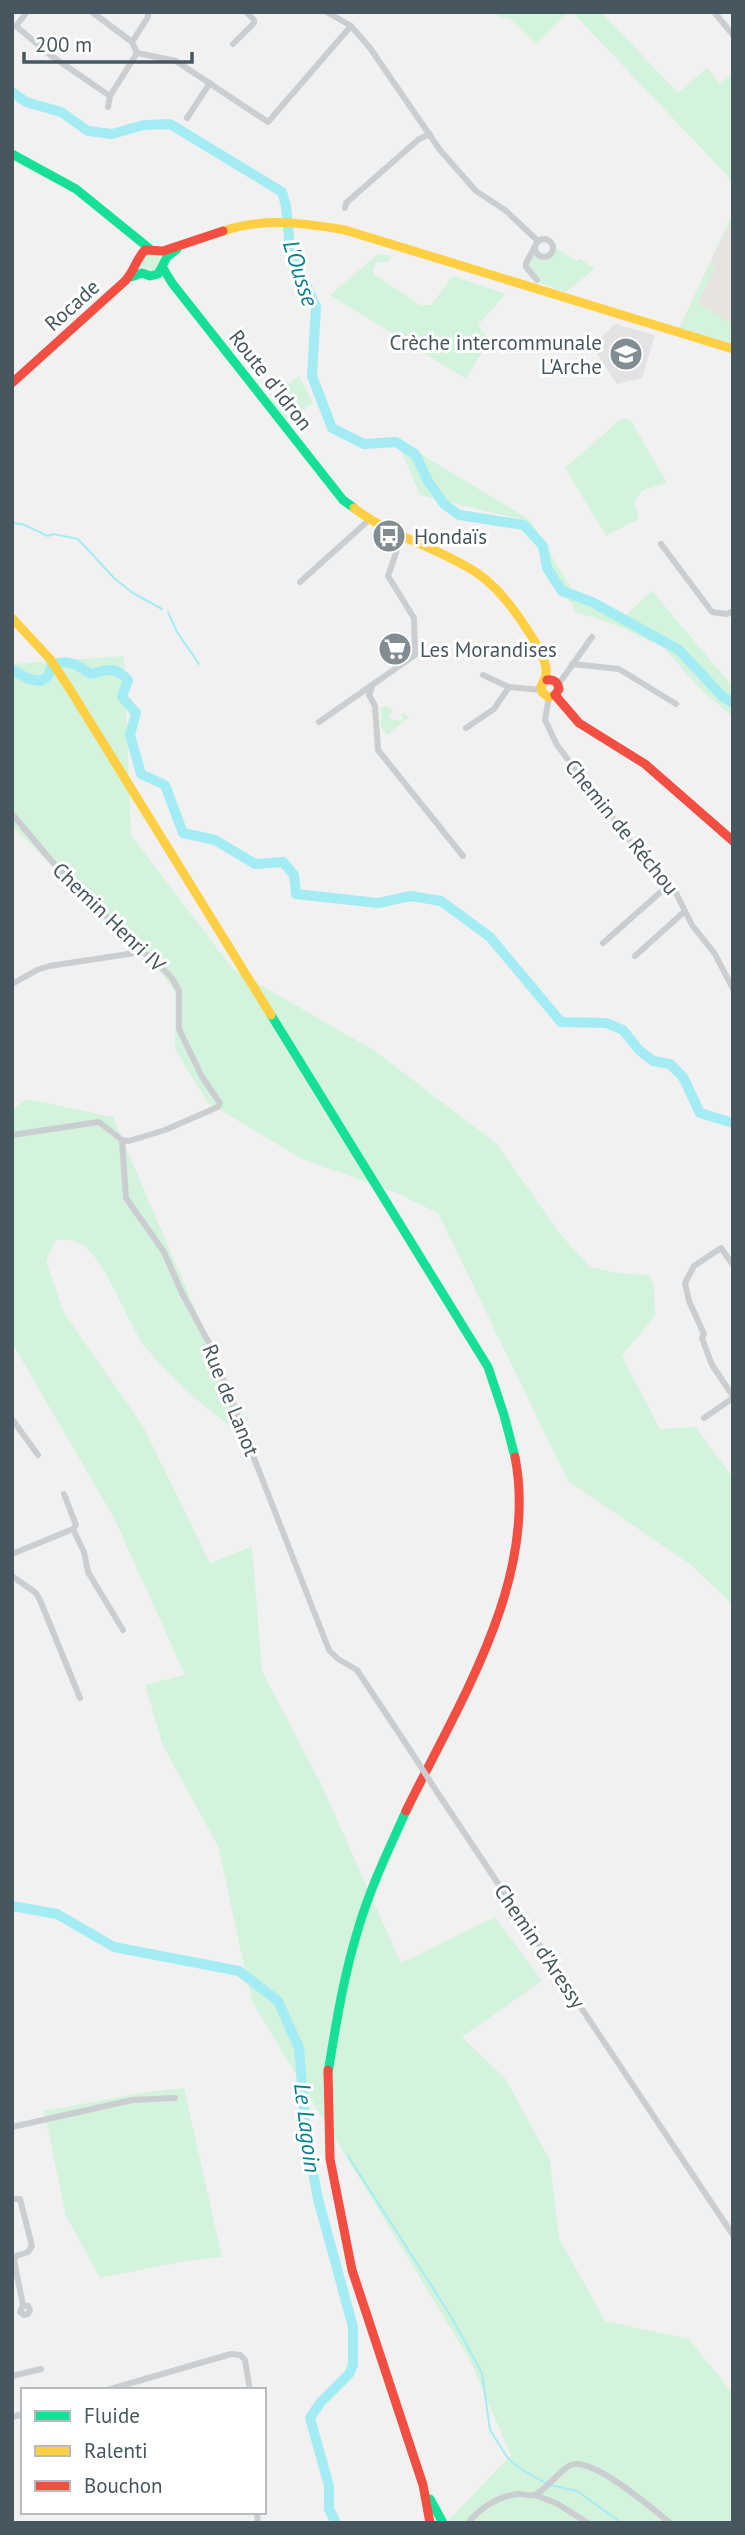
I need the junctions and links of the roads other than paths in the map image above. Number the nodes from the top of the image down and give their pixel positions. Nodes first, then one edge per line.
1 (27, 12) edge
2 (92, 12) edge
3 (148, 12) edge
4 (246, 12) edge
5 (327, 12) edge
6 (714, 12) edge
7 (351, 26) junction
8 (733, 35) edge
9 (132, 42) junction
10 (233, 44) dead end
11 (137, 52) junction
12 (210, 83) junction
13 (110, 96) junction
14 (108, 107) dead end
15 (187, 118) dead end
16 (430, 134) junction
17 (12, 154) edge
18 (345, 208) dead end
19 (135, 238) junction
20 (190, 242) junction
21 (154, 250) junction
22 (140, 265) junction
23 (164, 265) junction
24 (155, 275) junction
25 (537, 280) dead end
26 (171, 282) junction
27 (733, 349) edge
28 (12, 383) edge
29 (369, 520) junction
30 (399, 535) junction
31 (661, 544) dead end
32 (300, 582) dead end
33 (733, 611) edge
34 (12, 618) edge
35 (592, 637) dead end
36 (572, 664) junction
37 (483, 675) dead end
38 (547, 680) junction
39 (374, 685) junction
40 (558, 685) junction
41 (509, 687) junction
42 (541, 690) junction
43 (552, 696) junction
44 (676, 704) dead end
45 (319, 722) dead end
46 (466, 728) dead end
47 (12, 814) edge
48 (733, 841) edge
49 (463, 856) dead end
50 (671, 883) junction
51 (685, 911) junction
52 (603, 943) dead end
53 (142, 952) junction
54 (635, 956) dead end
55 (12, 984) edge
56 (733, 989) edge
57 (12, 1135) edge
58 (122, 1140) junction
59 (733, 1265) edge
60 (733, 1397) edge
61 (704, 1418) dead end
62 (12, 1419) edge
63 (38, 1455) dead end
64 (64, 1494) dead end
65 (73, 1530) junction
66 (12, 1554) edge
67 (12, 1576) edge
68 (123, 1630) dead end
69 (342, 1662) joint
70 (80, 1698) dead end
71 (175, 2098) dead end
72 (12, 2127) edge
73 (12, 2199) edge
74 (733, 2235) edge
75 (23, 2305) dead end
76 (41, 2369) dead end
77 (12, 2375) edge
78 (114, 2388) edge
79 (250, 2388) edge
80 (422, 2485) junction
81 (535, 2495) junction
82 (430, 2523) edge
83 (443, 2523) edge
84 (468, 2523) edge
85 (588, 2523) edge
86 (670, 2523) edge

1 - 13 street
2 - 9 street
3 - 9 street
4 - 10 street
5 - 7 street
6 - 8 street
7 - 12 street
7 - 16 street
9 - 11 street
11 - 12 street
11 - 13 street
12 - 15 street
13 - 14 street
16 - 18 street
16 - 25 street
17 - 19 main road
19 - 21 main road
19 - 22 main road
20 - 21 main road, Rocade
20 - 23 main road
20 - 27 main road, Rocade
21 - 22 main road, Rocade
21 - 23 main road, Route d'Idron
22 - 24 main road, Route d'Idron
22 - 28 main road, Rocade
23 - 24 main road
23 - 26 main road, Route d'Idron
24 - 26 main road, Route d'Idron
26 - 29 main road, Route d'Idron
29 - 30 main road, Route d'Idron
29 - 32 street
30 - 38 main road, Route d'Idron
30 - 39 street
31 - 33 street
34 - 80 main road
35 - 36 street
36 - 40 street
36 - 44 street
37 - 41 street
38 - 40 main road
38 - 42 main road
39 - 45 street
39 - 49 street
40 - 43 main road
41 - 42 street
41 - 46 street
42 - 43 main road
43 - 48 main road
43 - 50 street, Chemin de Réchou
47 - 53 street, Chemin Henri IV
50 - 51 street, Chemin de Réchou
50 - 52 street
51 - 54 street
51 - 56 street, Chemin de Réchou
53 - 55 street
53 - 58 street, Chemin Henri IV
57 - 58 street
58 - 69 street, Rue de Lanot
59 - 60 street
60 - 61 street
62 - 63 street
64 - 65 street
65 - 66 street
65 - 68 street
67 - 70 street
69 - 74 street, Chemin d'Aressy, bridge
71 - 72 street
73 - 75 street
76 - 77 street
78 - 79 street
80 - 82 main road
80 - 83 main road
81 - 84 street
81 - 85 street
81 - 86 street

